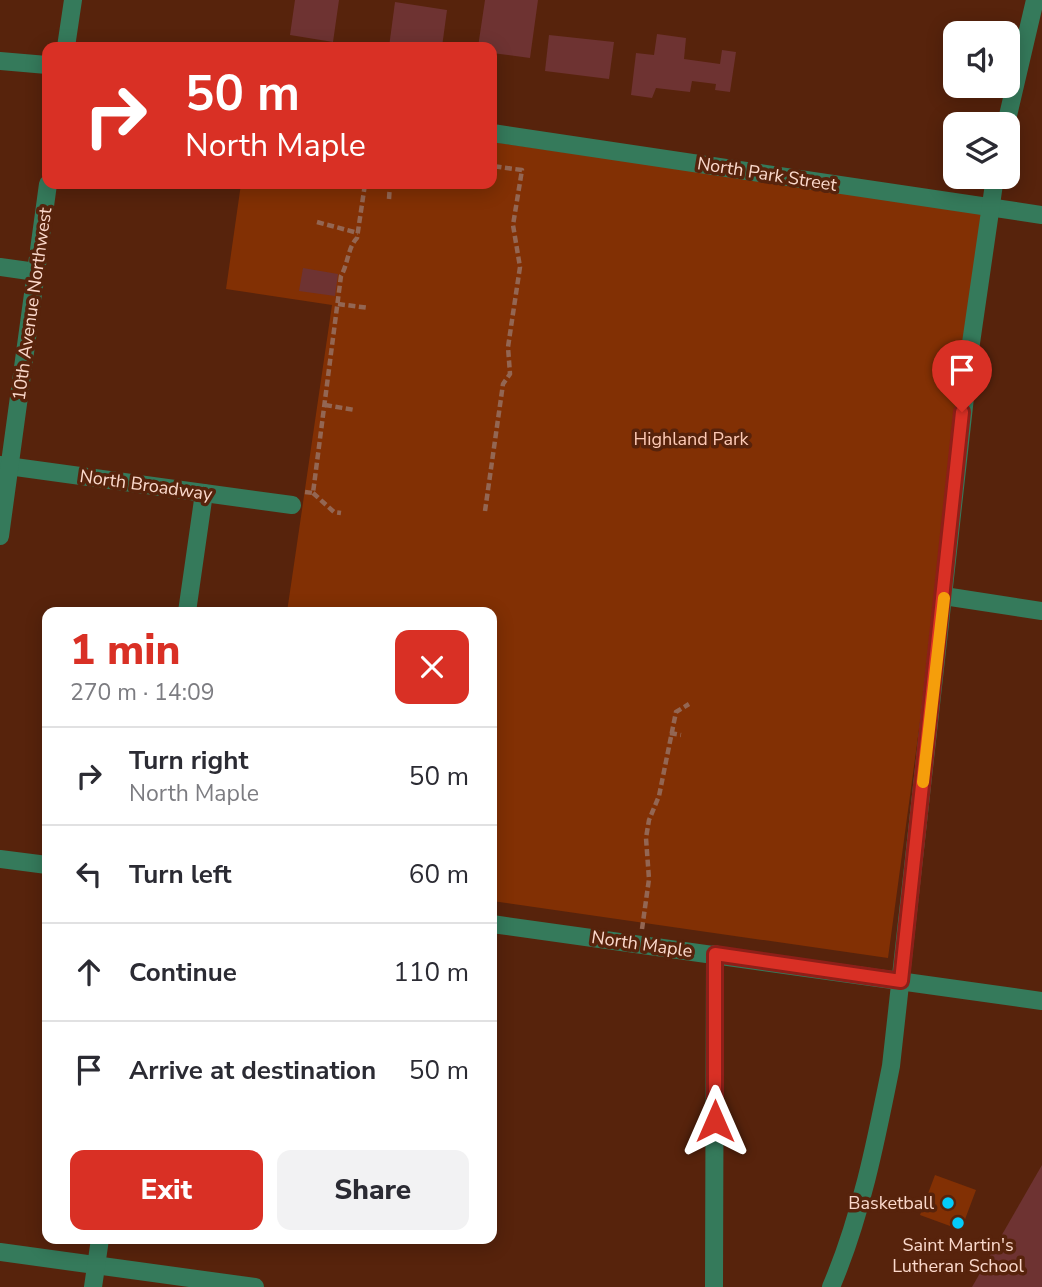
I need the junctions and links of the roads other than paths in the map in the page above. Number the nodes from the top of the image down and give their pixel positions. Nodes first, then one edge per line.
1 (72, 0) edge
2 (1035, 0) edge
3 (67, 42) edge
4 (0, 61) edge
5 (42, 65) edge
6 (1009, 112) edge
7 (497, 134) edge
8 (47, 189) edge
9 (994, 189) edge
10 (990, 208) junction
11 (1042, 215) edge
12 (0, 267) edge
13 (36, 272) junction
14 (5, 466) edge
15 (204, 493) junction
16 (292, 505) road end
17 (0, 536) edge
18 (944, 596) junction
19 (188, 607) edge
20 (1042, 611) edge
21 (0, 859) edge
22 (42, 864) edge
23 (497, 925) edge
24 (715, 954) junction
25 (901, 981) junction
26 (1042, 1000) edge
27 (99, 1244) edge
28 (0, 1252) edge
29 (96, 1265) junction
30 (93, 1287) edge
31 (256, 1287) edge
32 (714, 1287) edge
33 (831, 1287) edge

1 - 3 street
2 - 6 street
4 - 5 street
7 - 10 street, North Park Street
8 - 13 street, 10th Avenue Northwest
9 - 10 street
10 - 11 street, North Park Street
10 - 18 street
12 - 13 street
13 - 14 street, 10th Avenue Northwest
14 - 15 street, North Broadway
14 - 17 street, 10th Avenue Northwest
15 - 16 street, North Broadway
15 - 19 street
18 - 20 street
18 - 25 street
21 - 22 street
23 - 24 street, North Maple
24 - 25 street, North Maple
24 - 32 street
25 - 26 street, North Maple
25 - 33 street
27 - 29 street
28 - 29 street
29 - 30 street
29 - 31 street

